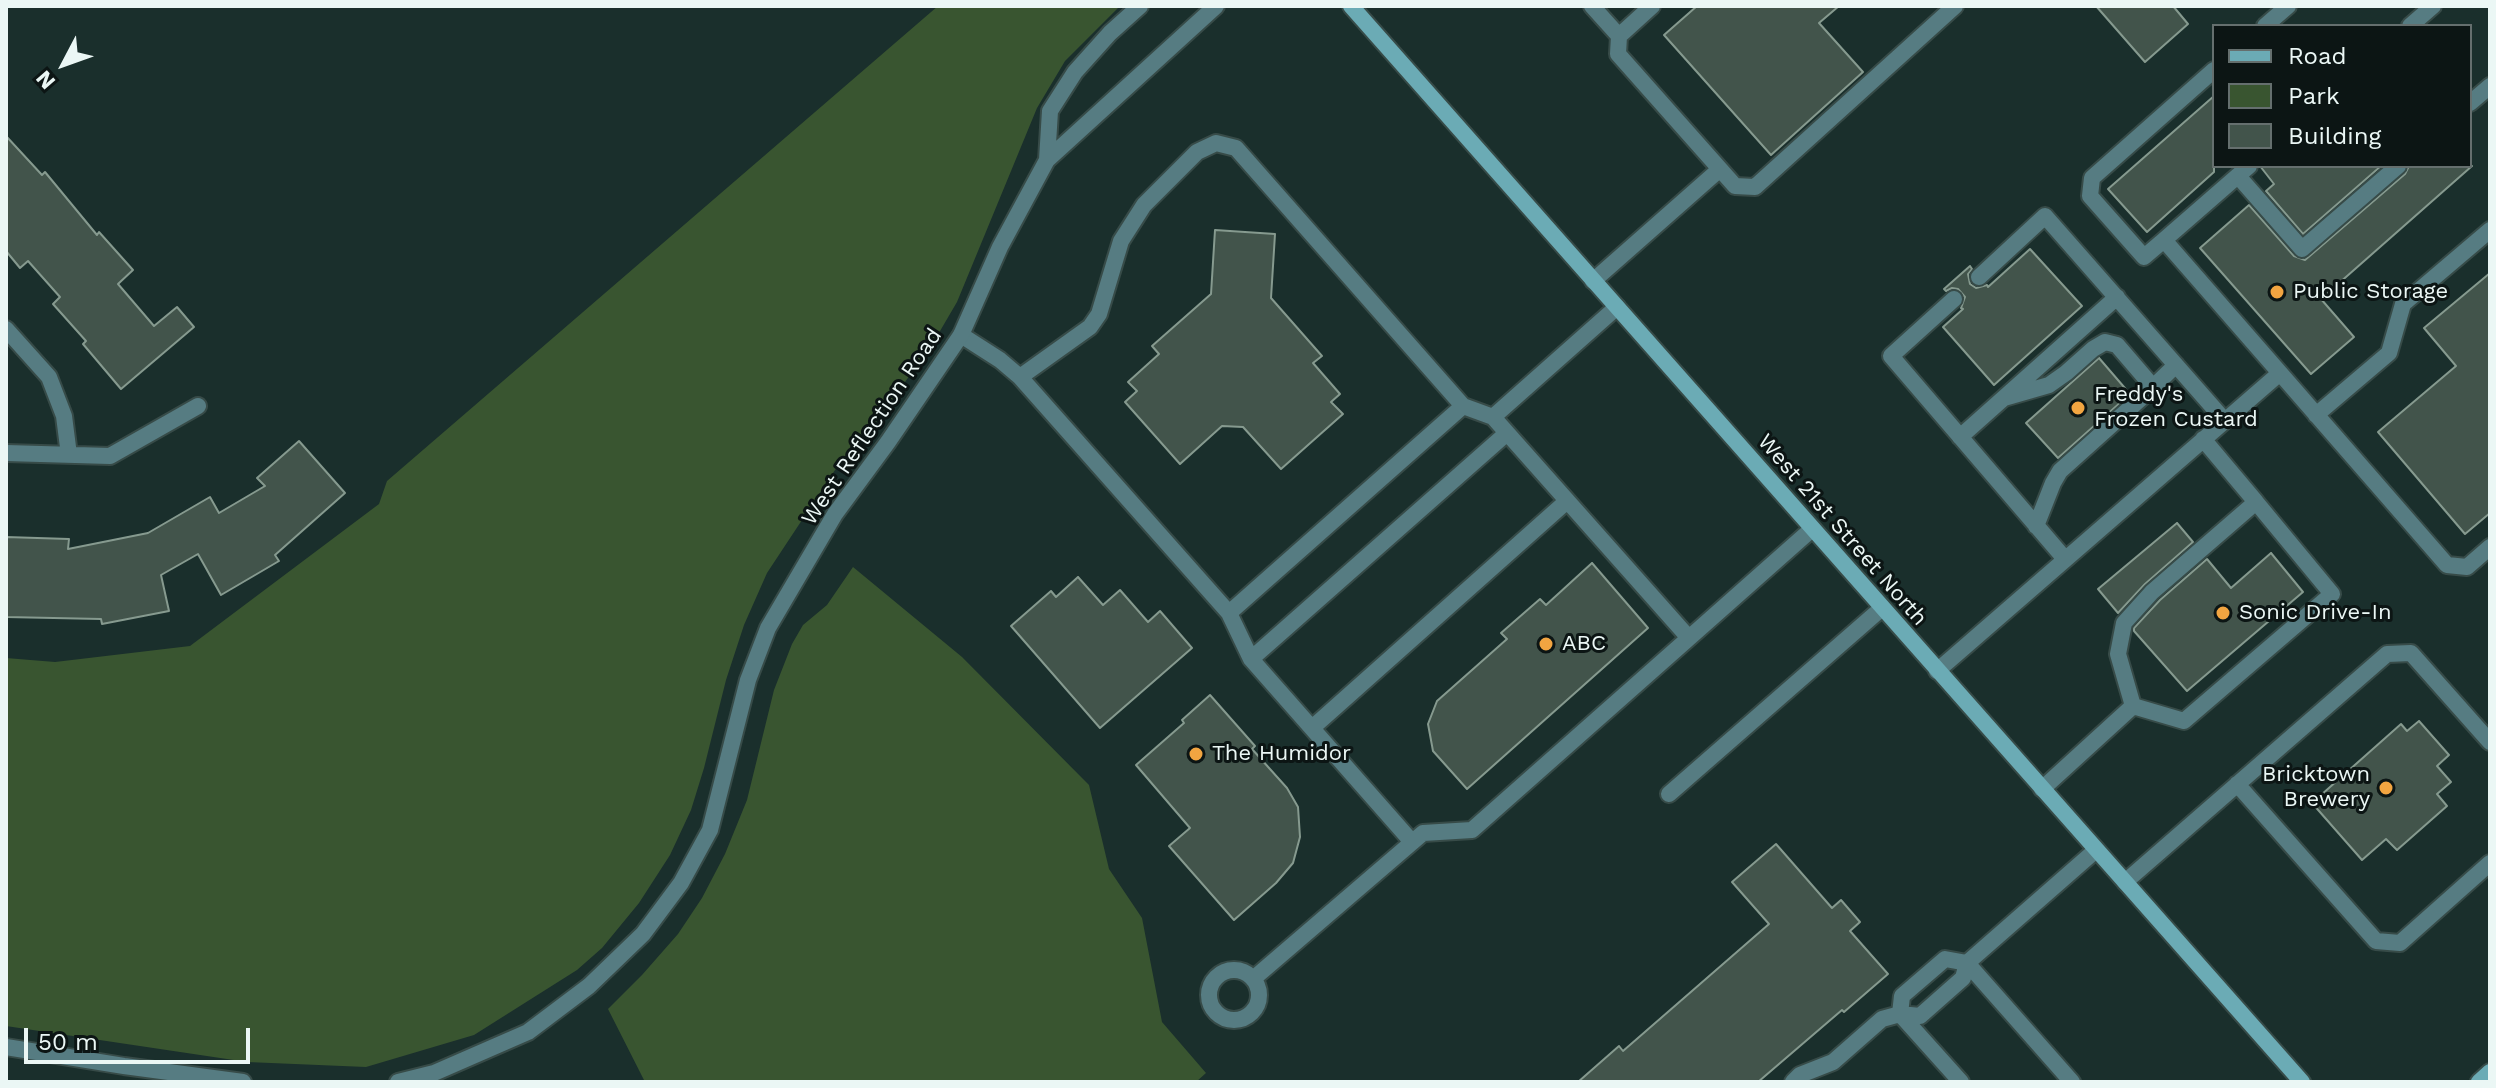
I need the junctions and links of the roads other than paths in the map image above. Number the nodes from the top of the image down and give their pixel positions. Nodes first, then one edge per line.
1 (1140, 6) edge
2 (1216, 6) edge
3 (1351, 6) edge
4 (1592, 6) edge
5 (1652, 6) edge
6 (1955, 6) edge
7 (2288, 6) edge
8 (2433, 6) edge
9 (2267, 24) edge
10 (2412, 24) edge
11 (1619, 36) junction
12 (2212, 72) edge
13 (2490, 86) edge
14 (2472, 101) edge
15 (1047, 160) junction
16 (2396, 168) edge
17 (1720, 169) junction
18 (2244, 171) edge
19 (2490, 230) edge
20 (2164, 240) junction
21 (1979, 277) dead end
22 (1593, 281) junction
23 (2117, 297) junction
24 (1954, 299) dead end
25 (1617, 307) junction
26 (6, 329) edge
27 (961, 335) junction
28 (2176, 365) junction
29 (2280, 373) junction
30 (1020, 377) junction
31 (2148, 392) junction
32 (2004, 398) junction
33 (198, 406) dead end
34 (1463, 406) junction
35 (2316, 415) junction
36 (1493, 417) junction
37 (2225, 421) junction
38 (1507, 433) junction
39 (1960, 437) junction
40 (2203, 439) junction
41 (6, 453) edge
42 (69, 455) junction
43 (1567, 501) junction
44 (2256, 502) junction
45 (2036, 526) junction
46 (1812, 529) junction
47 (2490, 547) edge
48 (2065, 559) junction
49 (1882, 608) junction
50 (1229, 613) junction
51 (1689, 638) junction
52 (1251, 659) junction
53 (1937, 671) junction
54 (2133, 706) junction
55 (1312, 728) junction
56 (2490, 742) edge
57 (2237, 784) junction
58 (2042, 789) junction
59 (1669, 794) dead end
60 (1412, 842) junction
61 (2096, 850) junction
62 (2490, 863) edge
63 (2125, 882) junction
64 (1967, 963) junction
65 (1253, 979) dead end
66 (1900, 1014) junction
67 (6, 1047) edge
68 (2490, 1072) edge
69 (436, 1078) edge
70 (243, 1082) edge
71 (398, 1082) edge
72 (1793, 1082) edge
73 (1961, 1082) edge
74 (2072, 1082) edge
75 (2302, 1082) edge
76 (2479, 1082) edge

1 - 15 street, West Reflection Road
2 - 15 street, West Reflection Road
3 - 22 main road, West 21st Street North
4 - 11 street
5 - 11 street
6 - 17 street
7 - 9 street
8 - 10 street
11 - 17 street
12 - 20 street
13 - 14 street
15 - 27 street, West Reflection Road
16 - 18 street
17 - 22 street
18 - 20 street
19 - 35 street
20 - 29 street
21 - 23 street
22 - 25 main road, West 21st Street North
23 - 28 street
23 - 32 street
24 - 39 street
25 - 36 street
25 - 46 main road, West 21st Street North
26 - 42 street
27 - 30 street
27 - 69 street, West Reflection Road
28 - 31 street
28 - 37 street
29 - 35 street
29 - 37 street
30 - 34 street
30 - 50 street
31 - 32 street
31 - 45 street
32 - 39 street
33 - 42 street
34 - 36 street
34 - 50 street
35 - 47 street
36 - 38 street
37 - 40 street
38 - 43 street
38 - 52 street
39 - 45 street
40 - 44 street
40 - 48 street
41 - 42 street
43 - 51 street
43 - 55 street
44 - 54 street
44 - 54 street
45 - 48 street
46 - 49 main road, West 21st Street North
46 - 51 street
48 - 53 street
49 - 53 main road, West 21st Street North
49 - 59 street
50 - 52 street
51 - 60 street
52 - 55 street
53 - 58 main road, West 21st Street North
54 - 58 street
55 - 60 street
56 - 57 street
57 - 62 street
57 - 63 street
58 - 61 main road, West 21st Street North
60 - 65 street
61 - 63 main road, West 21st Street North
61 - 64 street
63 - 75 main road, West 21st Street North
64 - 66 street
64 - 66 street
64 - 74 street
66 - 72 street
66 - 73 street
67 - 70 street
68 - 76 main road
69 - 71 street, West Reflection Road

